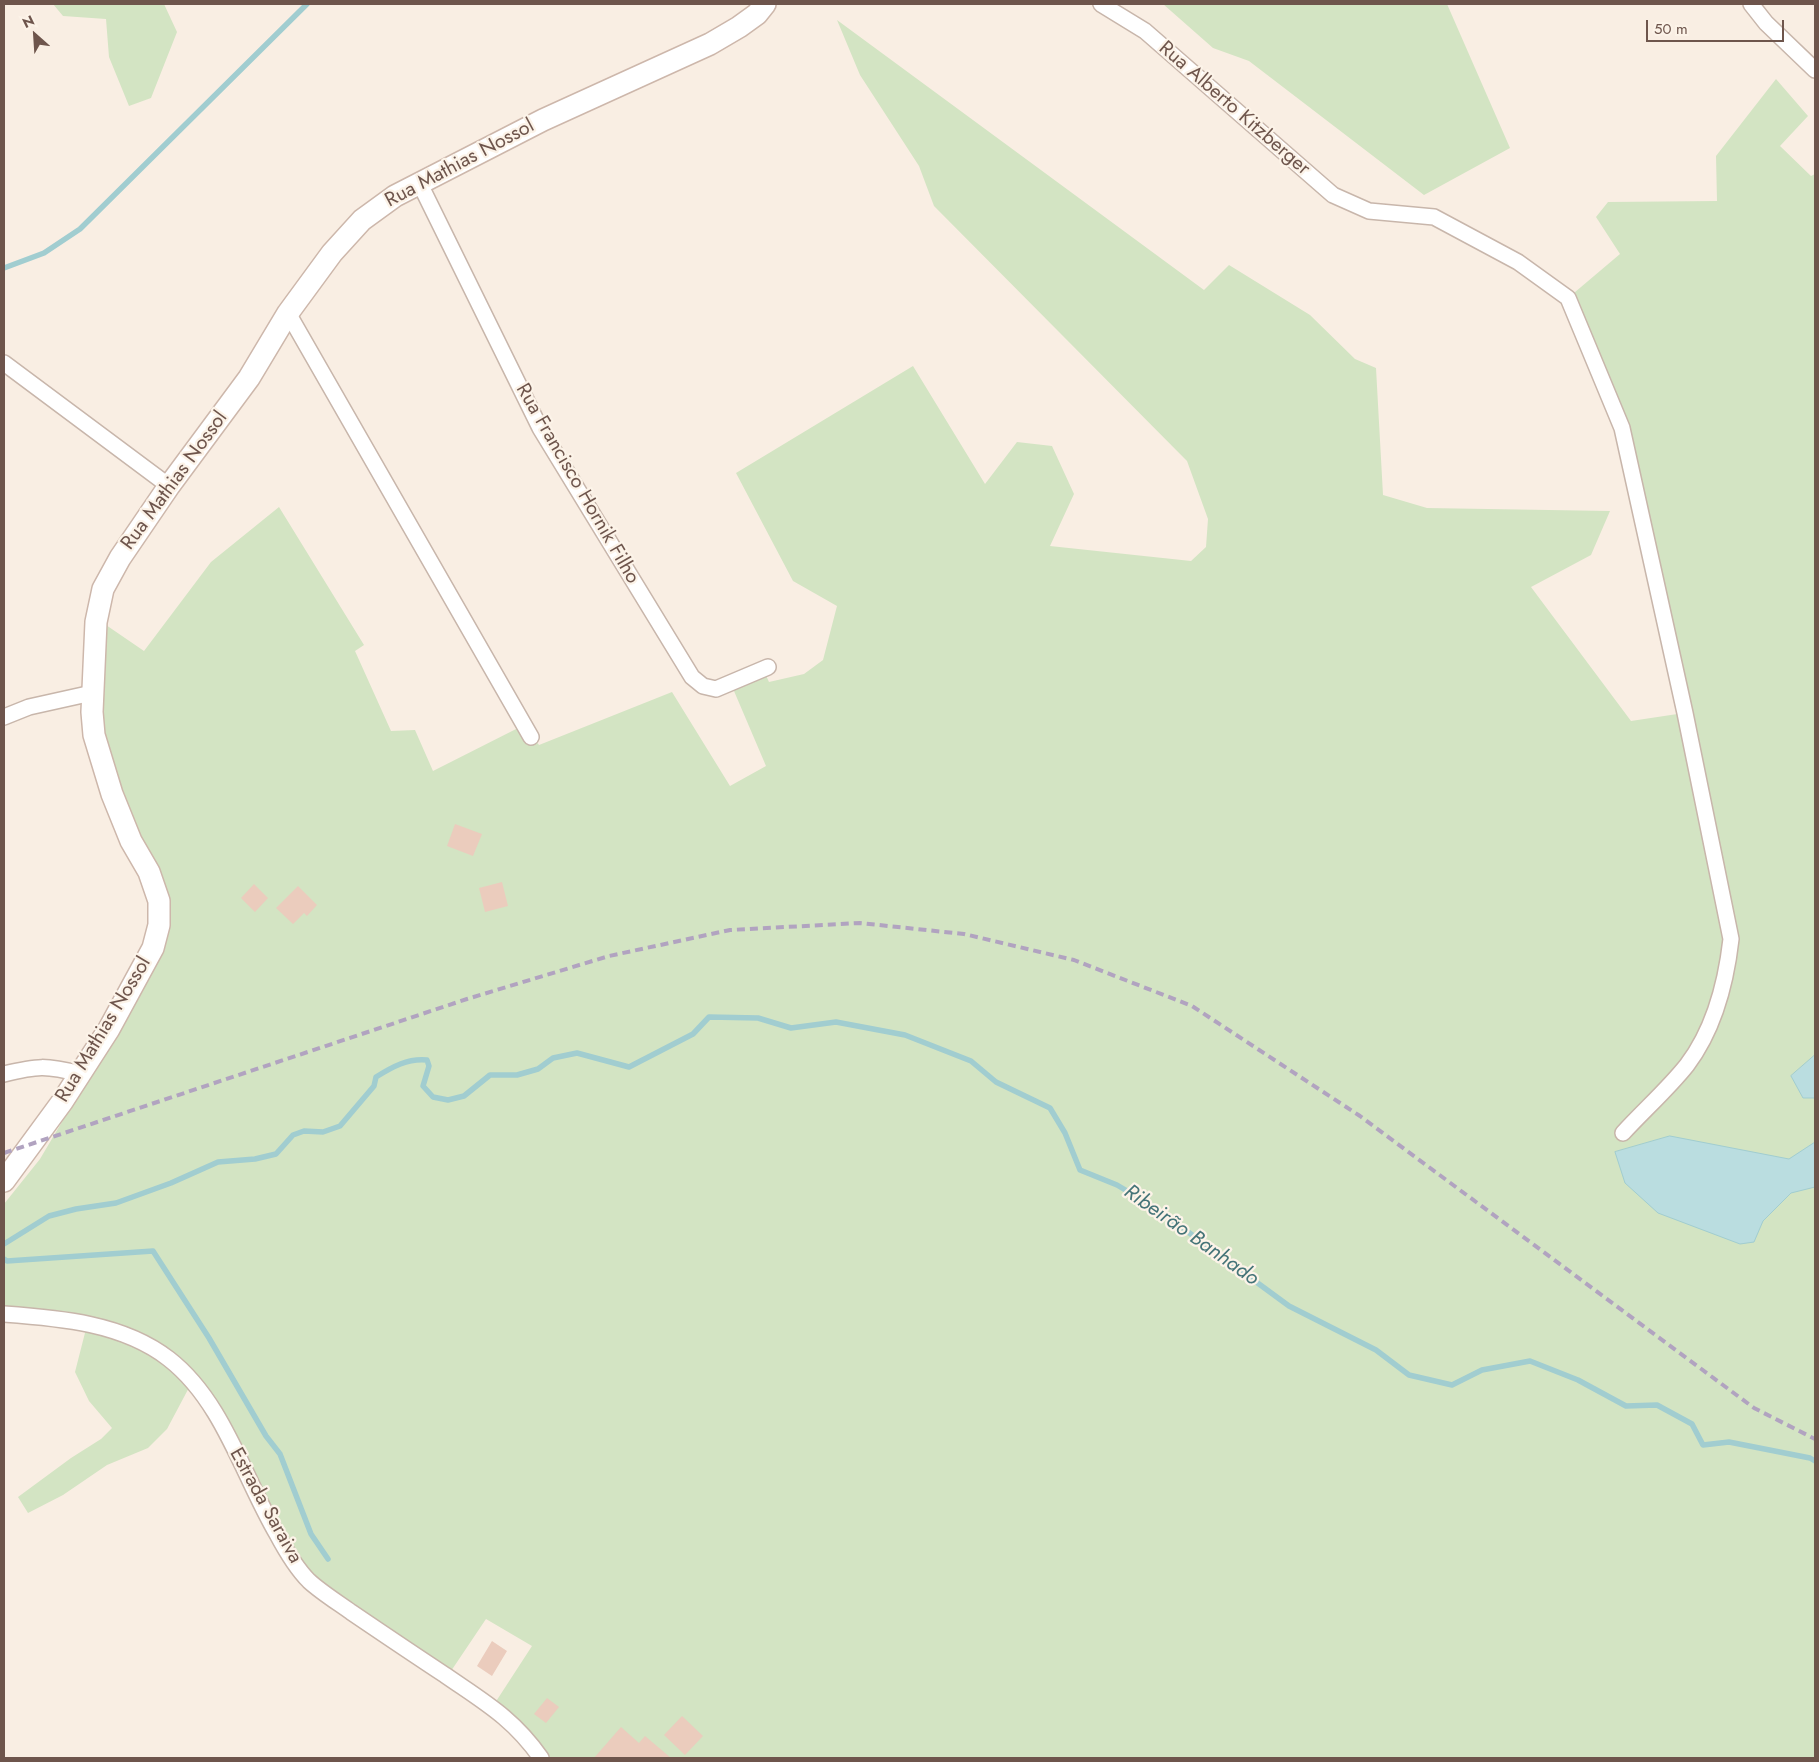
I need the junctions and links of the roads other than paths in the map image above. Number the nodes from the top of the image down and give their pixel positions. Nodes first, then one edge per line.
1 (765, 4) edge
2 (1101, 4) edge
3 (1751, 4) edge
4 (1815, 70) edge
5 (420, 184) junction
6 (288, 313) junction
7 (4, 363) edge
8 (169, 486) junction
9 (768, 667) dead end
10 (92, 693) junction
11 (4, 717) edge
12 (531, 737) dead end
13 (4, 1074) edge
14 (80, 1074) junction
15 (1623, 1133) dead end
16 (4, 1181) edge
17 (4, 1314) edge
18 (541, 1758) edge

1 - 5 street, Rua Mathias Nossol
2 - 15 street, Rua Alberto Kitzberger
3 - 4 street
5 - 6 street, Rua Mathias Nossol
5 - 9 street, Rua Francisco Hornik Filho
6 - 8 street, Rua Mathias Nossol
6 - 12 street
7 - 8 street
8 - 10 street, Rua Mathias Nossol
10 - 11 street
10 - 14 street, Rua Mathias Nossol
13 - 14 street
14 - 16 street, Rua Mathias Nossol
17 - 18 street, Estrada Saraiva

